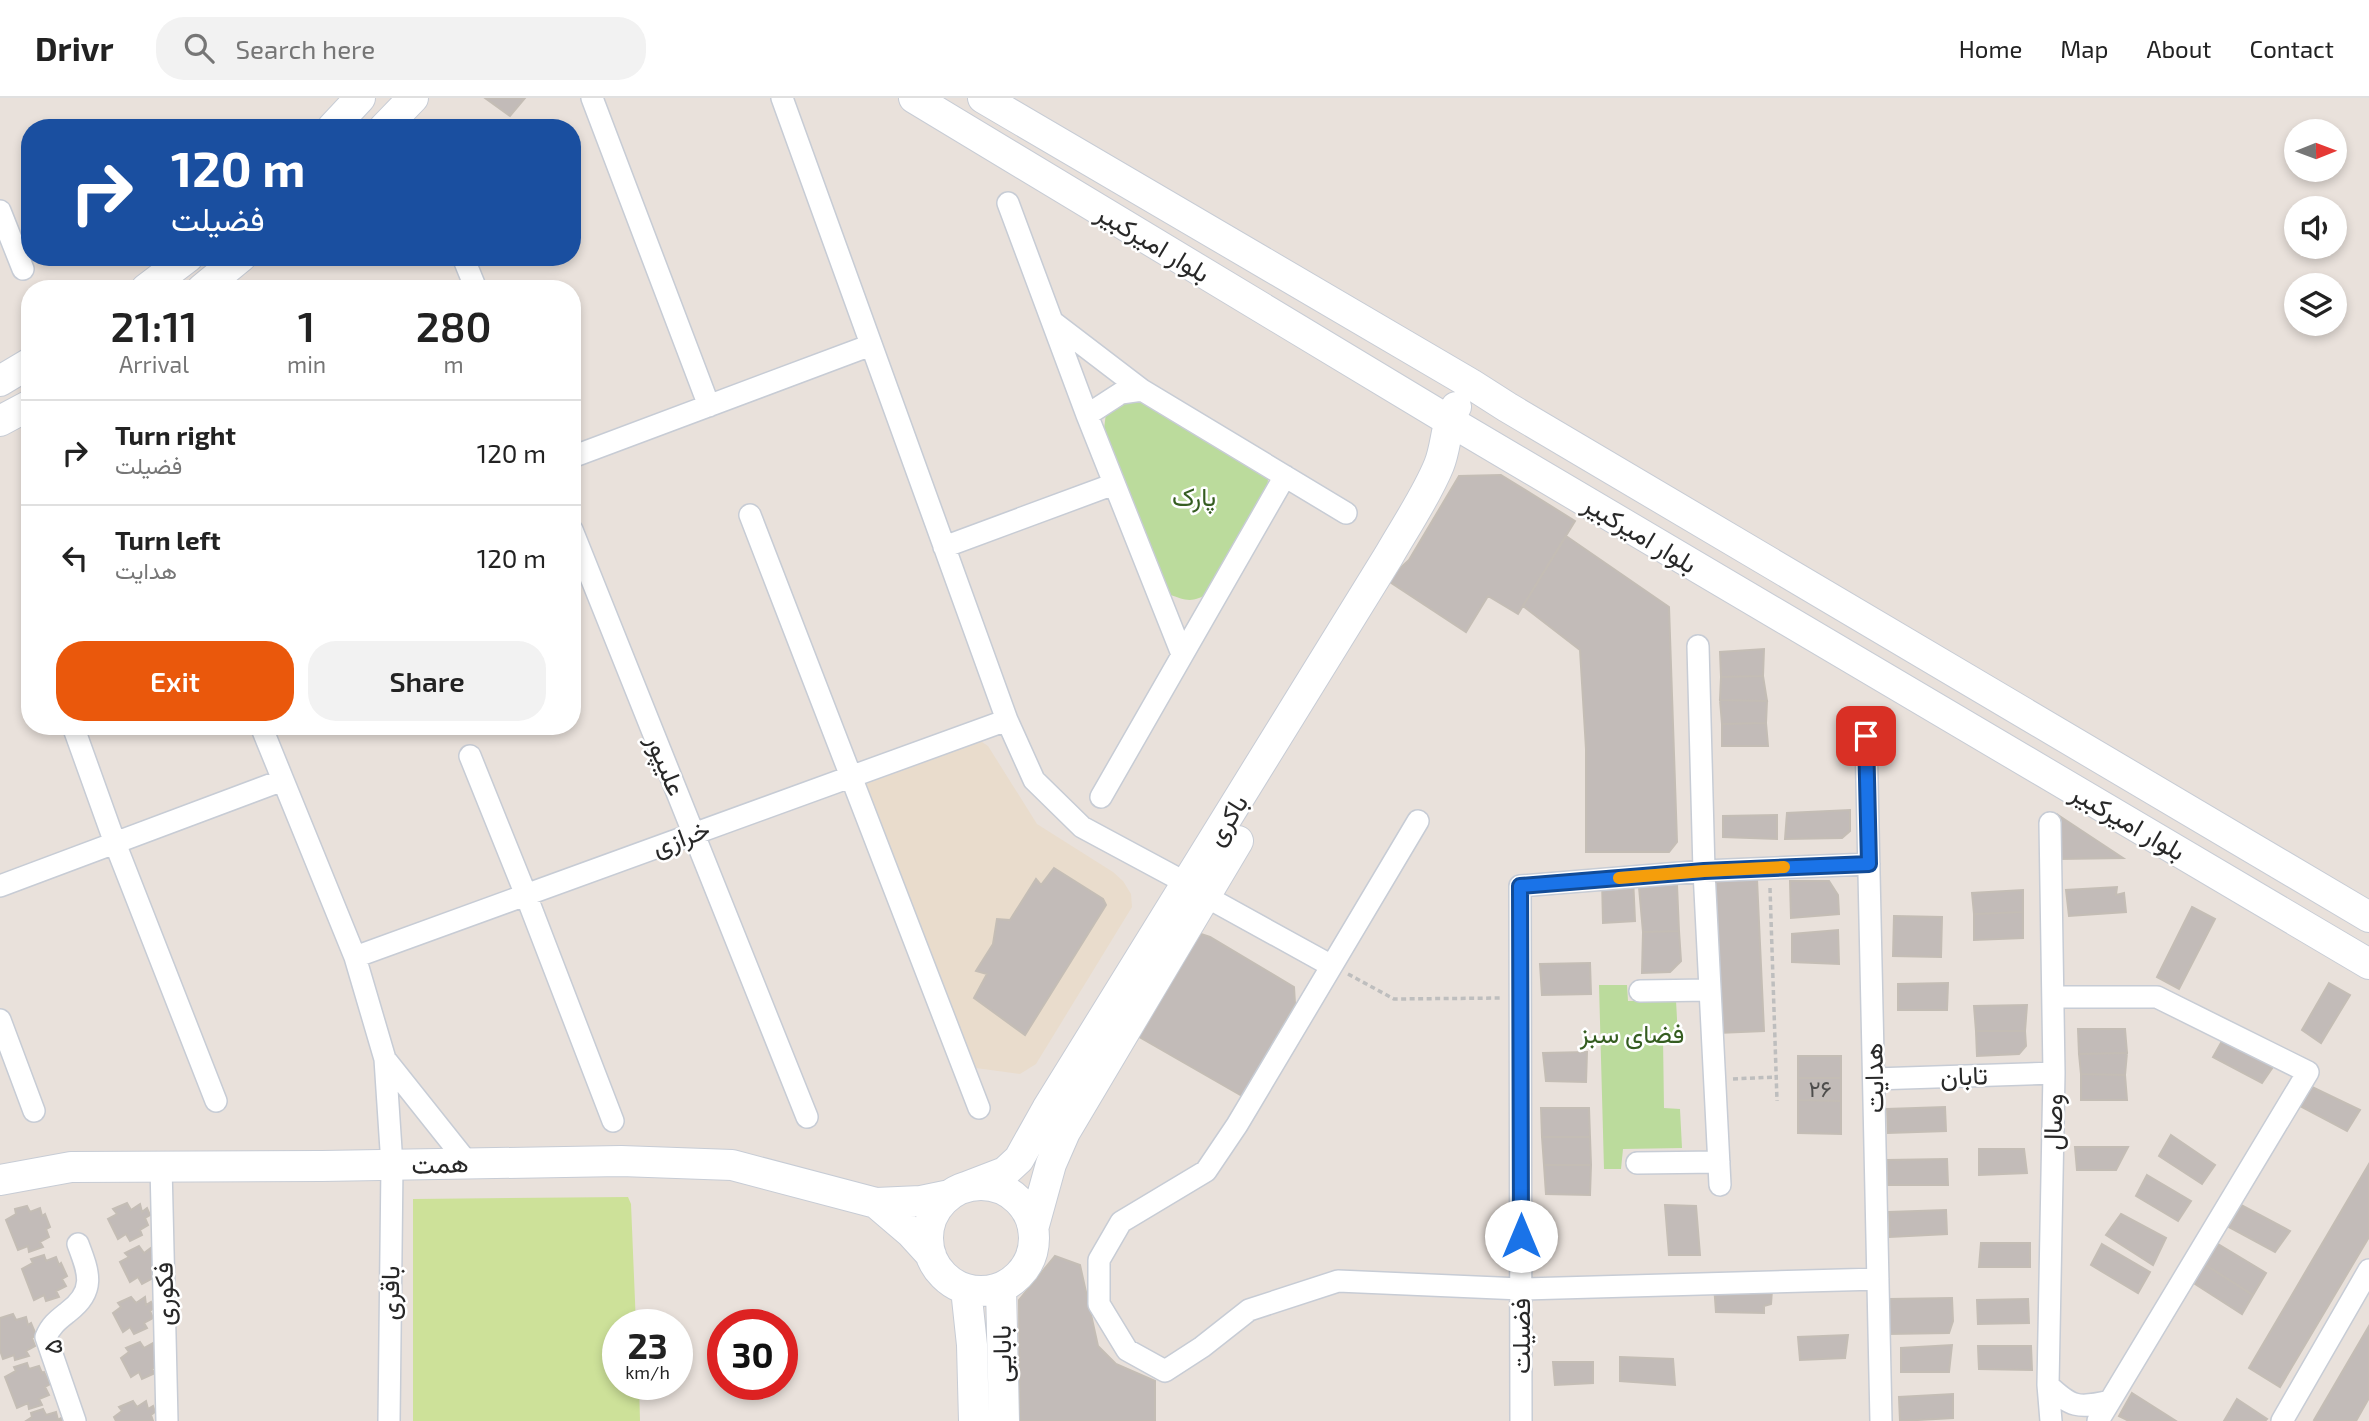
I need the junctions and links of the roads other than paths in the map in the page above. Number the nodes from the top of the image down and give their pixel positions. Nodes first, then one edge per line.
1 (359, 98) edge
2 (413, 98) edge
3 (592, 98) edge
4 (782, 98) edge
5 (914, 98) edge
6 (983, 98) edge
7 (340, 119) edge
8 (393, 119) edge
9 (1009, 203) dead end
10 (0, 211) edge
11 (21, 264) edge
12 (22, 266) edge
13 (176, 266) edge
14 (230, 266) edge
15 (23, 269) dead end
16 (158, 280) edge
17 (213, 280) edge
18 (1053, 322) junction
19 (871, 345) junction
20 (21, 368) edge
21 (0, 381) edge
22 (1471, 384) junction
23 (1142, 390) junction
24 (709, 406) junction
25 (1507, 408) junction
26 (21, 410) edge
27 (1087, 415) junction
28 (1448, 420) junction
29 (0, 421) edge
30 (1485, 442) junction
31 (581, 454) edge
32 (1285, 476) junction
33 (1114, 484) junction
34 (1346, 513) dead end
35 (750, 515) dead end
36 (944, 547) junction
37 (581, 552) edge
38 (1698, 646) dead end
39 (1182, 654) junction
40 (1007, 720) junction
41 (76, 735) edge
42 (265, 735) edge
43 (1866, 736) dead end
44 (470, 756) dead end
45 (851, 777) junction
46 (283, 780) junction
47 (1101, 797) dead end
48 (1418, 821) dead end
49 (2050, 823) dead end
50 (694, 834) junction
51 (115, 842) junction
52 (1869, 864) junction
53 (1704, 871) junction
54 (0, 886) edge
55 (1197, 890) junction
56 (526, 895) junction
57 (2369, 917) edge
58 (355, 957) junction
59 (2369, 964) edge
60 (1330, 965) junction
61 (1710, 990) junction
62 (1640, 991) dead end
63 (2053, 997) junction
64 (0, 1020) edge
65 (385, 1059) junction
66 (2054, 1073) junction
67 (1874, 1079) junction
68 (216, 1101) dead end
69 (979, 1108) dead end
70 (34, 1111) dead end
71 (807, 1116) dead end
72 (613, 1121) dead end
73 (467, 1162) junction
74 (1719, 1162) junction
75 (1637, 1163) dead end
76 (392, 1165) junction
77 (161, 1166) junction
78 (0, 1180) edge
79 (1720, 1185) dead end
80 (958, 1191) junction
81 (876, 1203) junction
82 (1033, 1229) junction
83 (78, 1244) dead end
84 (931, 1255) junction
85 (2369, 1270) edge
86 (1878, 1279) junction
87 (1001, 1288) junction
88 (966, 1289) junction
89 (1521, 1289) junction
90 (2048, 1385) junction
91 (2110, 1401) junction
92 (75, 1421) edge
93 (167, 1421) edge
94 (388, 1421) edge
95 (974, 1421) edge
96 (1003, 1421) edge
97 (1521, 1421) edge
98 (1881, 1421) edge
99 (2050, 1421) edge
100 (2098, 1421) edge
101 (2282, 1421) edge

1 - 7 street
2 - 8 street
3 - 24 street
4 - 19 street
5 - 28 street, بلوار امیرکبیر
6 - 22 street, بلوار امیرکبیر
9 - 18 street
10 - 11 street
12 - 15 street
13 - 16 street
14 - 17 street
18 - 23 street
18 - 27 street
19 - 24 street
19 - 36 street
20 - 21 street
22 - 25 street, بلوار امیرکبیر
22 - 28 street
23 - 27 street
23 - 32 street
24 - 31 street
25 - 30 street, باکری
25 - 57 street, بلوار امیرکبیر
26 - 29 street
27 - 33 street
28 - 30 street, بلوار امیرکبیر
28 - 55 street, باکری
30 - 55 street, باکری
30 - 59 street, بلوار امیرکبیر
32 - 34 street
32 - 39 street
33 - 36 street
33 - 39 street
35 - 45 street
36 - 40 street
37 - 50 street, علیپور
38 - 53 street
39 - 47 street
40 - 45 street, خرازی
40 - 55 street
41 - 51 street
42 - 46 street
43 - 52 street, هدایت
44 - 56 street
45 - 50 street, خرازی
45 - 69 street
46 - 51 street
46 - 58 street
48 - 60 street
49 - 63 street, وصال
50 - 56 street, خرازی
50 - 71 street, علیپور
51 - 54 street
51 - 68 street
52 - 53 street, فضیلت
52 - 67 street, هدایت
53 - 61 street
53 - 89 street, فضیلت
55 - 60 street
55 - 80 street, باکری
55 - 82 street, باکری
56 - 58 street, خرازی
56 - 72 street
58 - 65 street
60 - 89 street
61 - 62 street
61 - 74 street
63 - 66 street, وصال
63 - 91 street
64 - 70 street
65 - 73 street
65 - 76 street
66 - 67 street, تابان
66 - 90 street, وصال
67 - 86 street, هدایت
73 - 76 street, همت
73 - 81 street, همت
74 - 75 street
74 - 79 street
76 - 77 street, همت
76 - 94 street, باقری
77 - 78 street, همت
77 - 93 street, فکوری
80 - 81 street
80 - 82 street
80 - 84 street
81 - 84 street
82 - 87 street
83 - 92 street, ۵
84 - 88 street
85 - 101 street
86 - 89 street
86 - 98 street, هدایت
87 - 88 street
87 - 96 street, بابایی
88 - 95 street, بابایی
89 - 97 street, فضیلت
90 - 91 street
90 - 99 street, وصال
91 - 100 street

